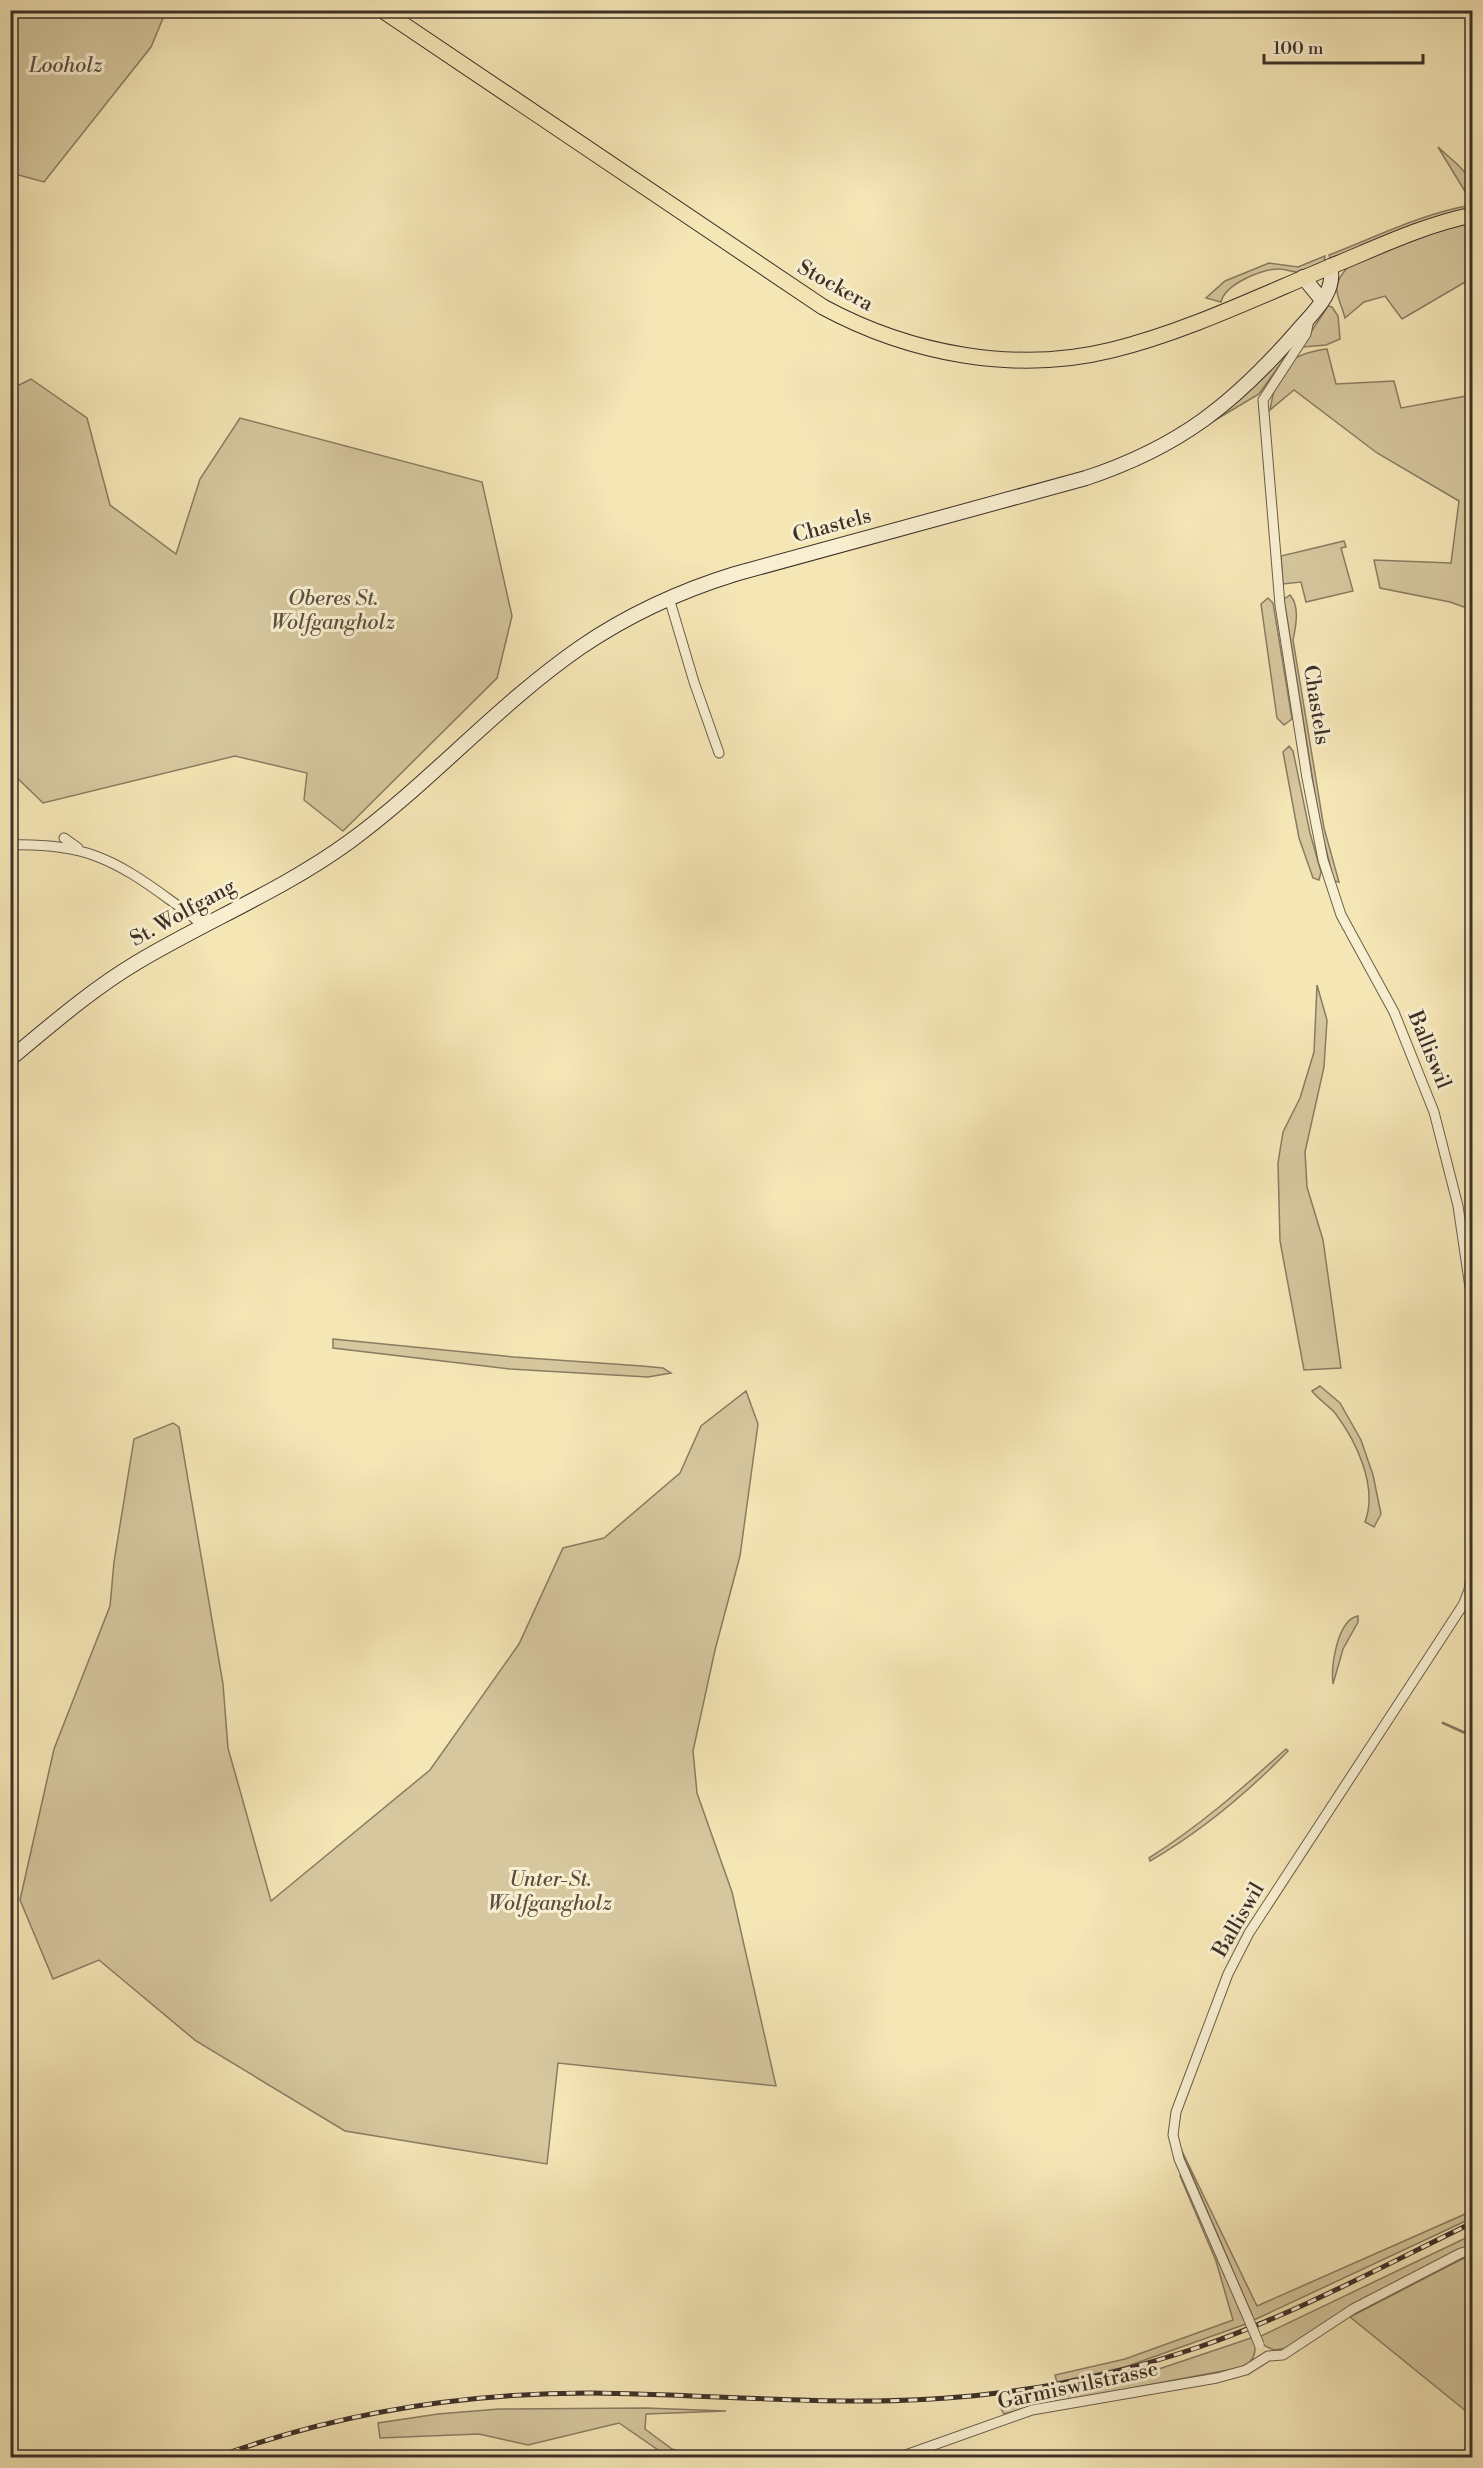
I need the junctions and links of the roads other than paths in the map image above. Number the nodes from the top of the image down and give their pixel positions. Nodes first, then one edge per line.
1 (382, 10) edge
2 (1473, 215) edge
3 (1330, 266) junction
4 (1302, 277) junction
5 (1322, 300) junction
6 (1309, 318) junction
7 (669, 598) junction
8 (719, 753) dead end
9 (384, 815) joint
10 (64, 838) dead end
11 (10, 845) edge
12 (80, 849) junction
13 (1323, 860) joint
14 (202, 926) junction
15 (10, 1059) edge
16 (1473, 1301) edge
17 (1473, 1569) edge
18 (1473, 2250) edge
19 (1268, 2356) junction
20 (897, 2457) edge

1 - 4 main road, Stockera
2 - 3 main road, Stockera
3 - 4 main road, Stockera
3 - 5 main road, Chastels
4 - 5 main road
5 - 6 main road, Chastels
6 - 7 main road, Chastels
6 - 13 street, Chastels
7 - 8 street
7 - 9 main road, Chastels
9 - 14 main road, St. Wolfgang
10 - 12 street
11 - 12 street
12 - 14 street
13 - 16 street, Balliswil
14 - 15 main road, St. Wolfgang
17 - 19 street, Balliswil, bridge
18 - 19 street
19 - 20 street, Garmiswilstrasse

